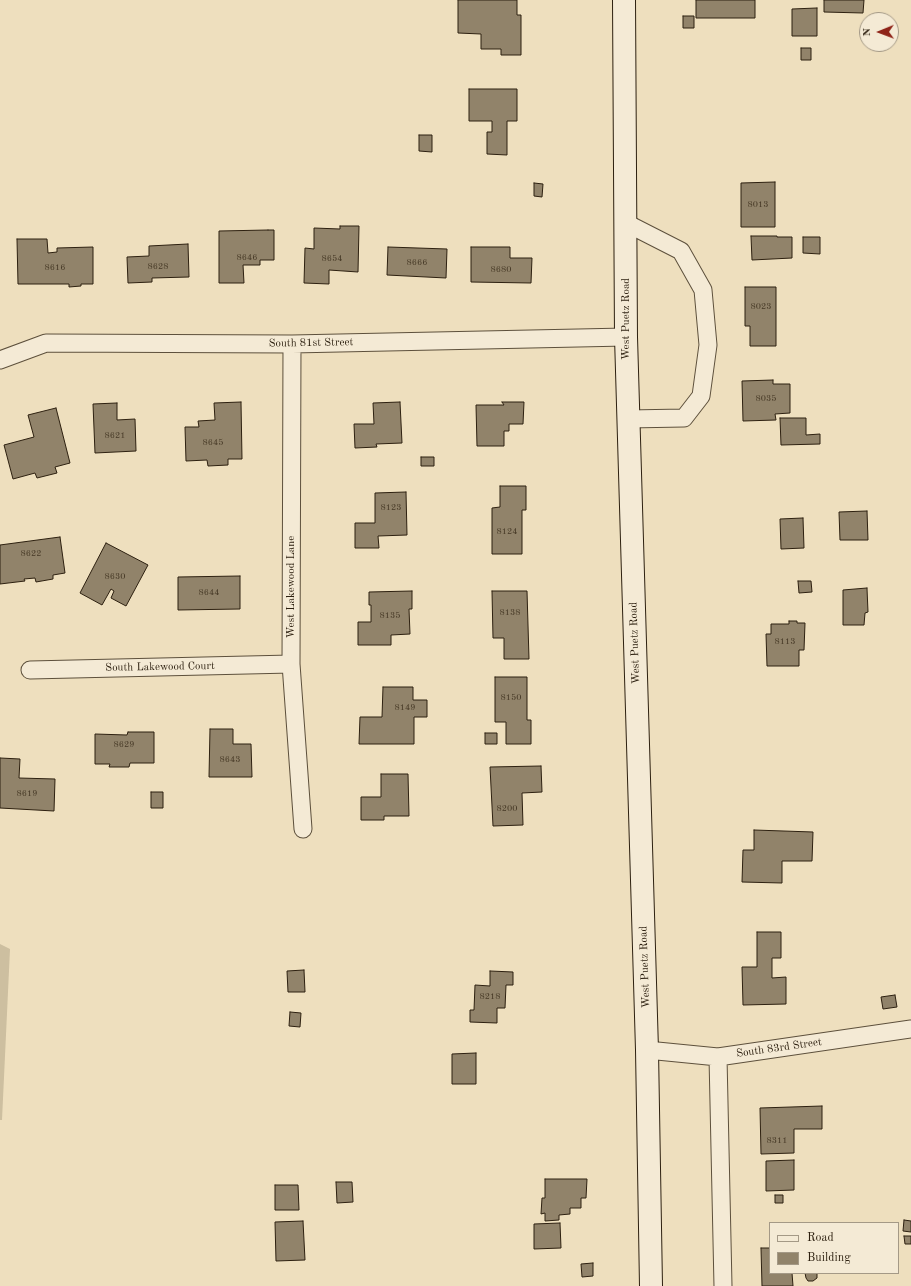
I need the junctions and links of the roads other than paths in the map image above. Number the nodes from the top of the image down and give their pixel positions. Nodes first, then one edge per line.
1 (624, 0) edge
2 (626, 223) junction
3 (626, 337) junction
4 (292, 344) junction
5 (0, 360) edge
6 (628, 419) junction
7 (291, 664) junction
8 (30, 670) dead end
9 (303, 829) dead end
10 (911, 1029) edge
11 (647, 1050) junction
12 (718, 1058) junction
13 (651, 1286) edge
14 (723, 1286) edge

1 - 2 street, West Puetz Road
2 - 3 street, West Puetz Road
2 - 6 street
3 - 4 street, South 81st Street
3 - 6 street, West Puetz Road
4 - 5 street, South 81st Street
4 - 7 street, West Lakewood Lane
6 - 11 street, West Puetz Road
7 - 8 street, South Lakewood Court
7 - 9 street, West Lakewood Lane
10 - 12 street, South 83rd Street
11 - 12 street, South 83rd Street
11 - 13 street, West Puetz Road
12 - 14 street

